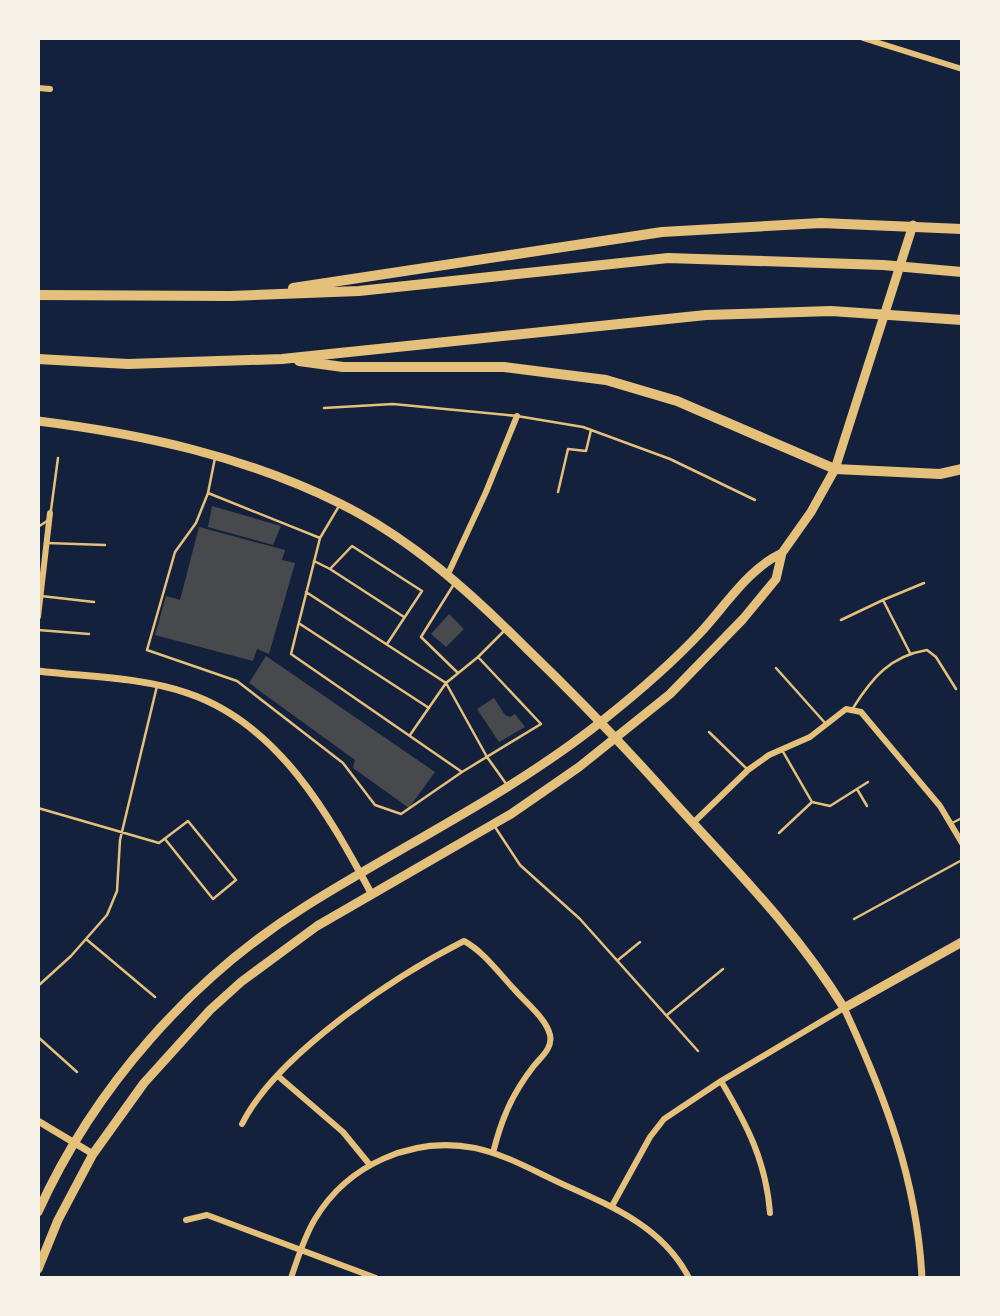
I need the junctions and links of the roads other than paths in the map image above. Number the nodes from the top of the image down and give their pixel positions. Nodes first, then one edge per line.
1 (863, 38) edge
2 (961, 69) edge
3 (38, 88) edge
4 (50, 89) dead end
5 (913, 225) junction
6 (961, 229) edge
7 (961, 272) edge
8 (38, 295) edge
9 (230, 296) junction
10 (961, 320) edge
11 (38, 359) edge
12 (282, 359) junction
13 (324, 408) dead end
14 (517, 416) junction
15 (38, 421) edge
16 (591, 430) junction
17 (216, 455) junction
18 (58, 458) dead end
19 (835, 469) junction
20 (961, 469) edge
21 (558, 492) dead end
22 (208, 493) junction
23 (755, 499) dead end
24 (341, 503) junction
25 (50, 516) junction
26 (38, 527) edge
27 (320, 538) junction
28 (47, 543) junction
29 (105, 545) dead end
30 (782, 553) junction
31 (314, 561) junction
32 (330, 569) junction
33 (448, 574) junction
34 (41, 579) edge
35 (456, 581) junction
36 (924, 583) dead end
37 (306, 592) junction
38 (41, 596) junction
39 (883, 600) junction
40 (94, 602) dead end
41 (38, 617) edge
42 (405, 617) junction
43 (841, 620) dead end
44 (298, 623) junction
45 (506, 628) junction
46 (38, 630) edge
47 (89, 634) dead end
48 (387, 644) junction
49 (910, 653) junction
50 (478, 657) junction
51 (776, 668) dead end
52 (38, 671) edge
53 (458, 673) junction
54 (446, 683) junction
55 (157, 686) junction
56 (956, 689) dead end
57 (429, 708) junction
58 (852, 710) junction
59 (601, 722) junction
60 (826, 724) junction
61 (709, 732) dead end
62 (410, 736) junction
63 (617, 738) junction
64 (782, 750) junction
65 (487, 757) junction
66 (748, 770) junction
67 (463, 772) junction
68 (868, 782) dead end
69 (509, 787) junction
70 (857, 789) junction
71 (812, 802) junction
72 (867, 806) dead end
73 (38, 808) edge
74 (961, 818) edge
75 (693, 823) junction
76 (952, 823) junction
77 (493, 824) junction
78 (779, 832) dead end
79 (121, 834) junction
80 (165, 839) junction
81 (961, 843) edge
82 (961, 860) edge
83 (360, 874) junction
84 (371, 894) junction
85 (854, 919) dead end
86 (86, 939) junction
87 (640, 942) dead end
88 (961, 942) edge
89 (618, 960) junction
90 (723, 969) dead end
91 (38, 986) edge
92 (155, 997) dead end
93 (844, 1009) junction
94 (667, 1015) junction
95 (38, 1037) edge
96 (698, 1051) dead end
97 (77, 1072) dead end
98 (278, 1076) junction
99 (721, 1081) junction
100 (38, 1121) edge
101 (242, 1125) dead end
102 (74, 1143) junction
103 (493, 1153) junction
104 (93, 1154) junction
105 (370, 1165) junction
106 (612, 1206) junction
107 (38, 1212) edge
108 (770, 1213) dead end
109 (187, 1220) dead end
110 (301, 1249) junction
111 (38, 1269) edge
112 (291, 1278) edge
113 (376, 1278) edge
114 (689, 1278) edge
115 (922, 1278) edge

1 - 2 street
3 - 4 street
5 - 6 highway
5 - 9 highway
5 - 19 main road
7 - 9 highway
8 - 9 highway
10 - 12 highway
11 - 12 highway
12 - 19 highway
13 - 14 lane
14 - 16 lane
14 - 33 street
15 - 17 main road
16 - 21 lane
16 - 23 lane
17 - 22 lane
17 - 24 main road
18 - 25 lane
19 - 20 highway
19 - 30 main road
22 - 27 lane
22 - 67 lane
24 - 27 lane
24 - 33 main road
25 - 26 lane
25 - 28 street
27 - 31 lane
28 - 29 lane
28 - 34 street
30 - 59 main road
30 - 63 main road
31 - 32 lane
31 - 37 lane
32 - 42 lane
32 - 42 lane
33 - 35 main road
34 - 38 street
35 - 45 main road
35 - 53 lane
36 - 39 lane
37 - 44 lane
37 - 48 lane
38 - 40 lane
38 - 41 street
39 - 43 lane
39 - 49 lane
42 - 48 lane
44 - 57 lane
44 - 62 lane
45 - 50 lane
45 - 59 main road
46 - 47 lane
48 - 54 lane
49 - 56 lane
49 - 58 lane
50 - 53 lane
50 - 65 lane
51 - 60 lane
52 - 55 street
53 - 54 lane
54 - 57 lane
54 - 65 lane
55 - 79 lane
55 - 83 street
57 - 62 lane
58 - 60 street
58 - 76 street
59 - 63 main road
59 - 69 main road
60 - 64 street
61 - 66 lane
62 - 67 lane
63 - 75 main road
63 - 77 main road
64 - 66 street
64 - 71 lane
65 - 67 lane
65 - 69 lane
66 - 75 street
68 - 70 lane
69 - 83 main road
70 - 71 lane
70 - 72 lane
71 - 78 lane
73 - 79 lane
74 - 76 lane
75 - 93 main road
76 - 81 street
77 - 84 main road
77 - 89 lane
79 - 80 lane
79 - 86 lane
80 - 80 lane
82 - 85 lane
83 - 84 street
83 - 102 main road
84 - 104 main road
86 - 91 lane
86 - 92 lane
87 - 89 lane
88 - 93 main road
89 - 94 lane
90 - 94 lane
93 - 99 street
93 - 115 street
94 - 96 lane
95 - 97 lane
98 - 101 street
98 - 103 street
98 - 105 street
99 - 106 street
99 - 108 street
100 - 102 street
102 - 104 street
102 - 107 main road
103 - 105 street
103 - 106 street
104 - 111 main road
105 - 110 street
106 - 114 street
109 - 110 street
110 - 112 street
110 - 113 street

